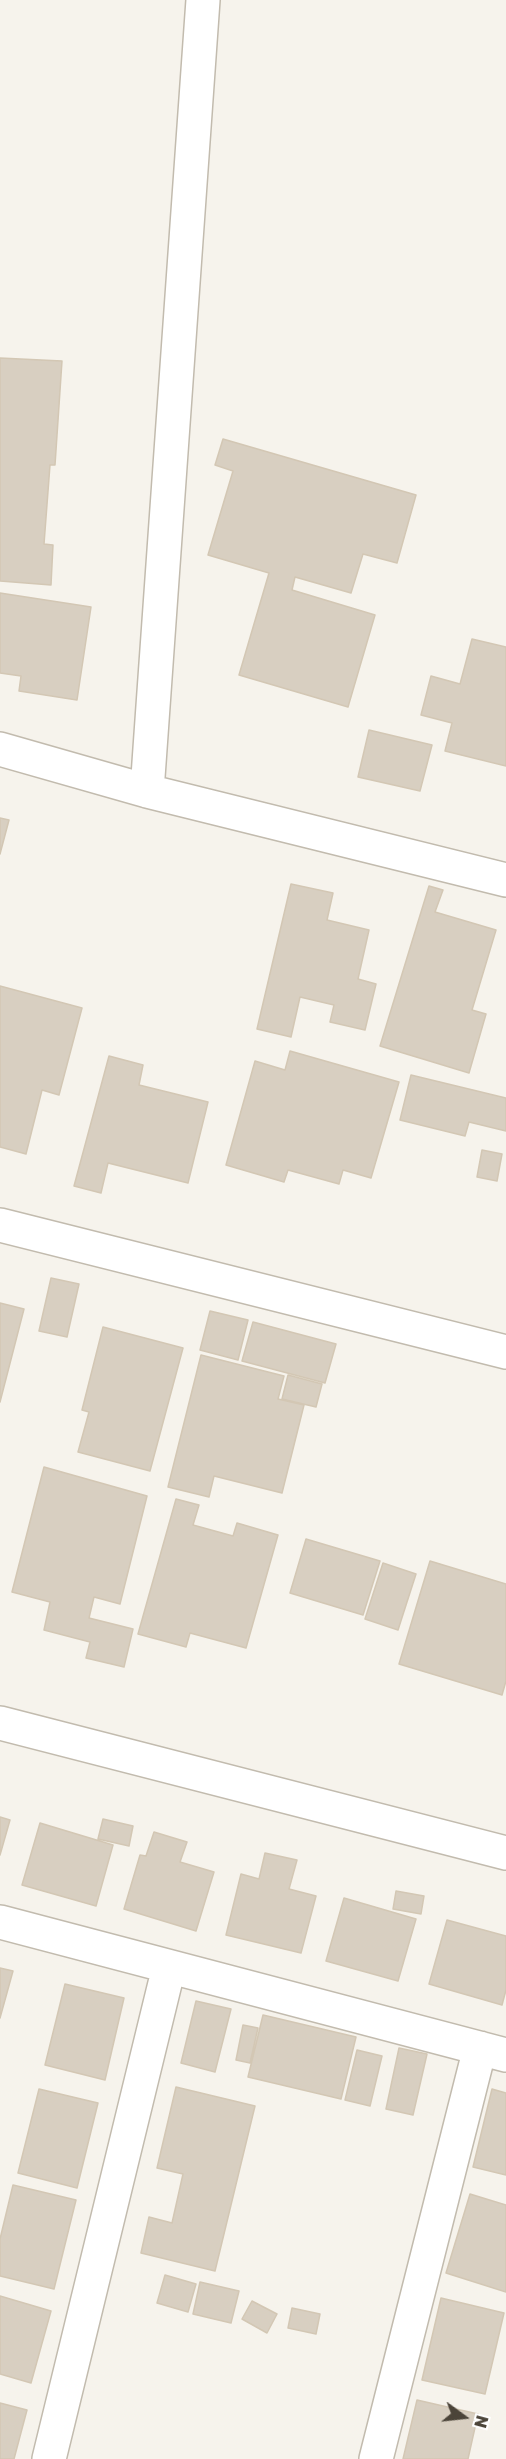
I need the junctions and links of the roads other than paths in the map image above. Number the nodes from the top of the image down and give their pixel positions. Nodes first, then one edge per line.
1 (203, 0) edge
2 (0, 748) edge
3 (147, 791) junction
4 (506, 880) edge
5 (0, 1225) edge
6 (506, 1352) edge
7 (0, 1723) edge
8 (506, 1853) edge
9 (0, 1922) edge
10 (169, 1967) junction
11 (493, 2052) edge
12 (49, 2459) edge
13 (376, 2459) edge

1 - 3 street
2 - 3 street
3 - 4 street
5 - 6 street
7 - 8 street
9 - 10 street
10 - 11 street
10 - 12 street
11 - 13 street

